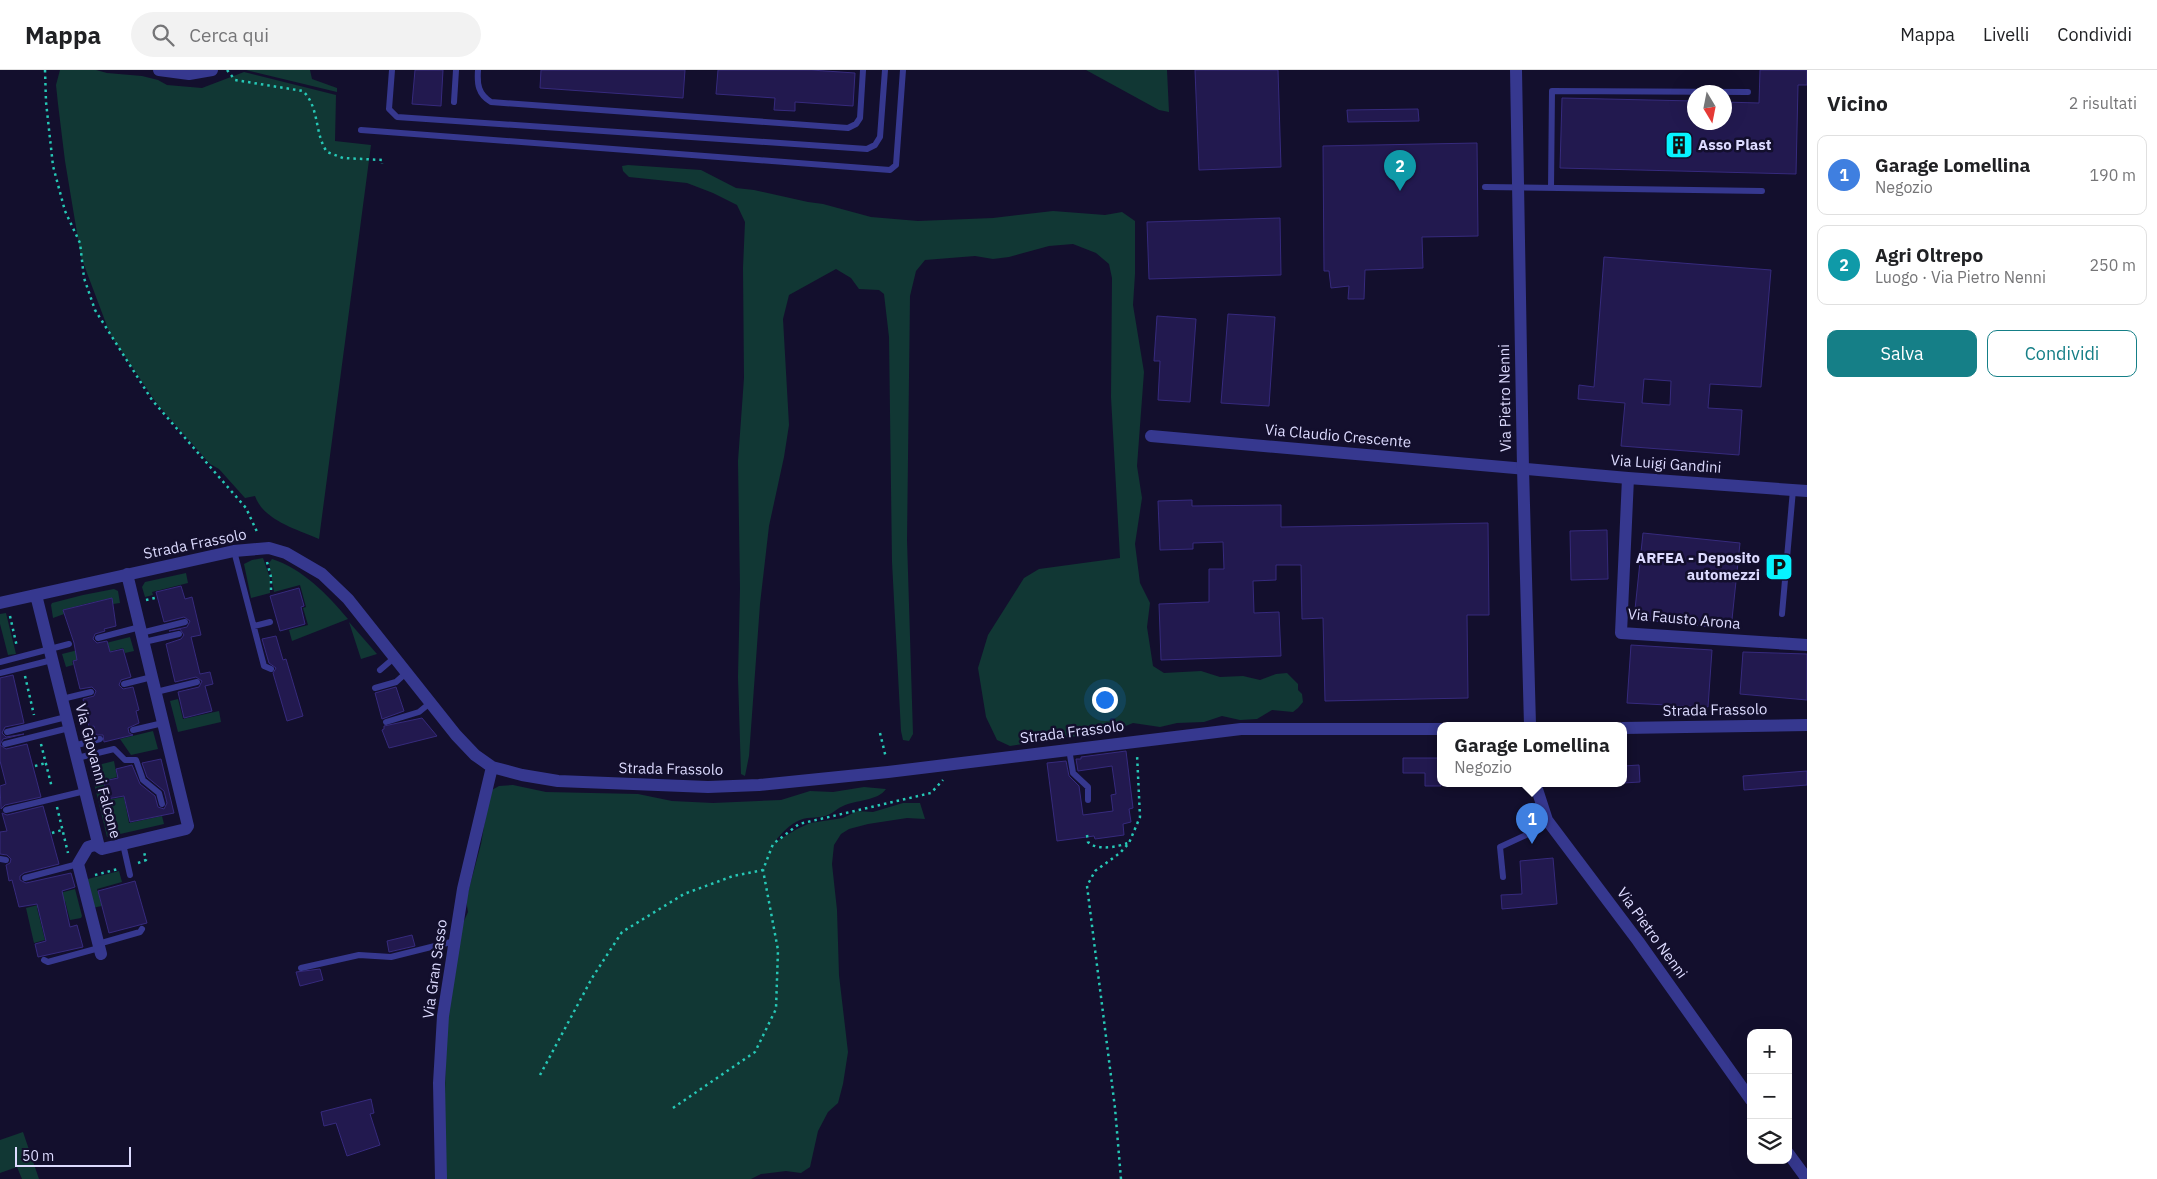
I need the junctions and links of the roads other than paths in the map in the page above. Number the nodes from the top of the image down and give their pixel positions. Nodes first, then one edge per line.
1 (159, 70) edge
2 (212, 70) edge
3 (392, 70) edge
4 (456, 70) edge
5 (478, 70) edge
6 (863, 70) edge
7 (885, 70) edge
8 (903, 70) edge
9 (1516, 70) edge
10 (1748, 92) dead end
11 (454, 102) dead end
12 (361, 130) dead end
13 (1518, 187) junction
14 (1485, 188) dead end
15 (1551, 188) junction
16 (1762, 191) dead end
17 (1151, 436) dead end
18 (1523, 468) junction
19 (1628, 478) junction
20 (1793, 490) junction
21 (1807, 491) edge
22 (234, 551) junction
23 (127, 574) junction
24 (36, 596) junction
25 (0, 604) edge
26 (1782, 614) dead end
27 (185, 622) dead end
28 (270, 622) dead end
29 (254, 626) junction
30 (142, 634) junction
31 (179, 634) dead end
32 (98, 638) dead end
33 (69, 644) dead end
34 (1807, 645) edge
35 (51, 655) junction
36 (394, 658) junction
37 (0, 662) edge
38 (271, 669) dead end
39 (380, 670) dead end
40 (0, 673) edge
41 (406, 673) junction
42 (152, 677) junction
43 (197, 682) dead end
44 (124, 684) dead end
45 (375, 688) dead end
46 (91, 692) dead end
47 (156, 692) junction
48 (62, 699) junction
49 (430, 703) junction
50 (68, 722) junction
51 (386, 722) dead end
52 (1530, 722) edge
53 (163, 723) junction
54 (1807, 725) edge
55 (1627, 728) edge
56 (1437, 729) edge
57 (134, 730) dead end
58 (7, 732) dead end
59 (100, 739) dead end
60 (4, 744) dead end
61 (73, 746) junction
62 (1070, 749) junction
63 (77, 758) junction
64 (492, 767) junction
65 (1536, 787) edge
66 (85, 791) junction
67 (1088, 800) dead end
68 (162, 804) dead end
69 (6, 810) dead end
70 (1547, 820) junction
71 (98, 844) junction
72 (123, 844) junction
73 (78, 864) junction
74 (130, 875) dead end
75 (1503, 877) dead end
76 (25, 878) dead end
77 (142, 930) dead end
78 (455, 941) junction
79 (99, 948) junction
80 (44, 960) dead end
81 (301, 968) dead end
82 (1747, 1094) edge
83 (1792, 1157) edge
84 (1807, 1178) edge
85 (441, 1179) edge

1 - 2 street
3 - 7 lane
4 - 11 lane
5 - 6 lane
8 - 12 lane
9 - 13 street, Via Pietro Nenni
10 - 15 lane
13 - 14 lane
13 - 15 lane
13 - 18 street, Via Pietro Nenni
15 - 16 lane
17 - 18 street, Via Claudio Crescente
18 - 19 street, Via Luigi Gandini
18 - 52 street, Via Pietro Nenni
19 - 20 street, Via Luigi Gandini
19 - 34 street, Via Fausto Arona
20 - 21 street, Via Luigi Gandini
20 - 26 lane
22 - 23 street, Strada Frassolo
22 - 29 lane
22 - 36 street, Strada Frassolo
23 - 24 street, Strada Frassolo
23 - 30 street, Via Giovanni Falcone
24 - 25 street, Strada Frassolo
24 - 35 street, Via Giovanni Falcone
27 - 30 lane
28 - 29 lane
29 - 38 lane
30 - 31 lane
30 - 32 lane
30 - 42 street, Via Giovanni Falcone
33 - 35 lane
35 - 37 lane
35 - 40 lane
35 - 48 street, Via Giovanni Falcone
36 - 39 lane
36 - 41 street, Strada Frassolo
41 - 45 lane
41 - 49 street, Strada Frassolo
42 - 44 lane
42 - 47 street, Via Giovanni Falcone
43 - 47 lane
46 - 48 lane
47 - 53 street, Via Giovanni Falcone
48 - 50 street, Via Giovanni Falcone
49 - 51 lane
49 - 64 street, Strada Frassolo
50 - 58 lane
50 - 60 lane
50 - 61 street, Via Giovanni Falcone
53 - 57 lane
53 - 72 street, Via Giovanni Falcone
54 - 55 street, Strada Frassolo
56 - 62 street, Strada Frassolo
59 - 61 lane
61 - 63 street, Via Giovanni Falcone
62 - 64 street, Strada Frassolo
62 - 67 lane
63 - 66 street, Via Giovanni Falcone
63 - 68 lane
64 - 78 street, Via Gran Sasso
65 - 70 street, Via Pietro Nenni
66 - 69 lane
66 - 71 street, Via Giovanni Falcone
70 - 75 lane
70 - 82 street, Via Pietro Nenni
71 - 72 street, Via Giovanni Falcone
71 - 73 street
72 - 74 lane
73 - 76 lane
73 - 79 street
77 - 79 lane
78 - 81 lane
78 - 85 street, Via Gran Sasso
79 - 80 lane
83 - 84 street

